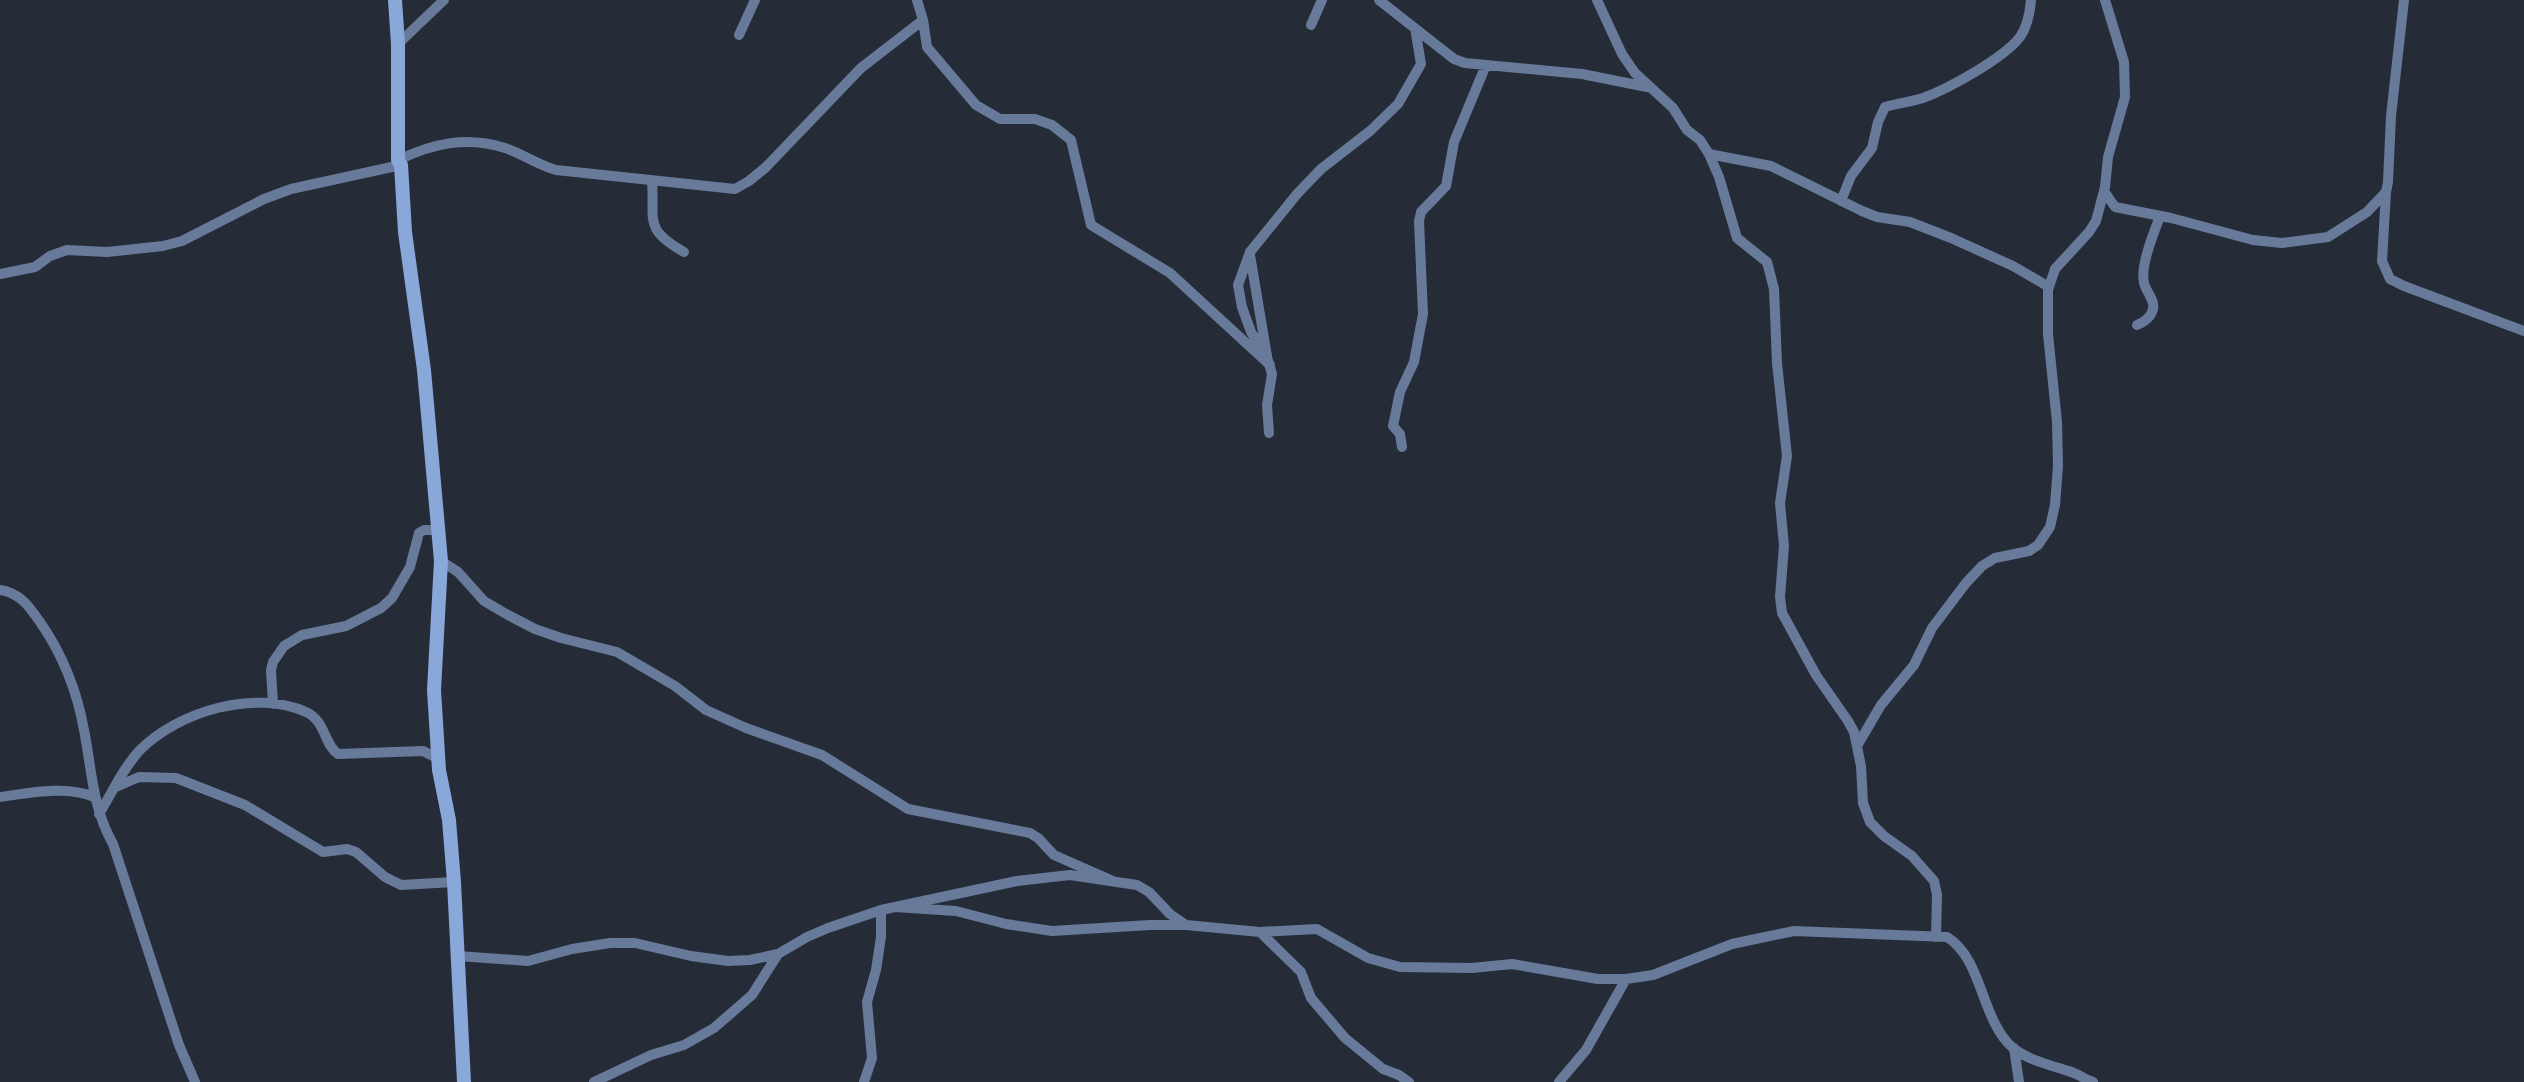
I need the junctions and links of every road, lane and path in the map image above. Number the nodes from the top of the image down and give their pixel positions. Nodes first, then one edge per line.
1 (395, 0) edge
2 (444, 0) edge
3 (755, 0) edge
4 (1322, 0) edge
5 (1379, 0) edge
6 (1597, 0) edge
7 (2031, 0) edge
8 (2105, 0) edge
9 (2404, 0) edge
10 (916, 1) edge
11 (923, 20) junction
12 (1311, 25) dead end
13 (1415, 28) junction
14 (739, 35) dead end
15 (398, 44) junction
16 (1486, 65) junction
17 (1648, 87) junction
18 (1709, 154) junction
19 (399, 162) junction
20 (652, 180) junction
21 (2104, 191) junction
22 (2386, 192) junction
23 (1841, 201) junction
24 (2160, 216) junction
25 (684, 252) dead end
26 (1250, 252) junction
27 (0, 274) edge
28 (2049, 287) junction
29 (2137, 324) dead end
30 (2524, 331) edge
31 (1269, 361) junction
32 (1269, 433) dead end
33 (1402, 447) dead end
34 (439, 530) junction
35 (442, 561) junction
36 (0, 590) edge
37 (273, 704) junction
38 (1857, 746) junction
39 (439, 770) junction
40 (116, 787) junction
41 (0, 797) edge
42 (94, 797) junction
43 (99, 814) junction
44 (1113, 881) junction
45 (454, 882) junction
46 (895, 907) junction
47 (881, 910) junction
48 (1186, 925) junction
49 (1259, 932) junction
50 (1936, 937) junction
51 (778, 954) junction
52 (458, 956) junction
53 (1626, 979) junction
54 (2014, 1048) junction
55 (195, 1082) edge
56 (464, 1082) edge
57 (594, 1082) edge
58 (864, 1082) edge
59 (1409, 1082) edge
60 (1559, 1082) edge
61 (2019, 1082) edge
62 (2093, 1082) edge

1 - 15 street
2 - 15 street
3 - 14 street
4 - 12 street
5 - 13 street
6 - 17 street
7 - 23 street
8 - 21 street
9 - 22 street
10 - 11 street
11 - 20 street
11 - 31 street
13 - 16 street
13 - 26 street
15 - 19 street
16 - 17 street
16 - 33 street
17 - 18 street
18 - 23 street
18 - 38 street
19 - 20 street
19 - 27 street
19 - 34 street
20 - 25 street
21 - 24 street
21 - 28 street
22 - 24 street
22 - 30 street
23 - 28 street
24 - 29 street
26 - 31 street
26 - 31 street
28 - 38 street
31 - 32 street
34 - 35 street
34 - 37 street
35 - 39 street
35 - 44 street
36 - 42 street
37 - 39 street
37 - 40 street
38 - 50 street
39 - 45 street
40 - 43 street
40 - 45 street
41 - 42 street
42 - 43 street
43 - 55 street
44 - 46 street
44 - 48 street
45 - 52 street
46 - 47 street
46 - 48 street
47 - 51 street
47 - 58 street
48 - 49 street
49 - 53 street
49 - 59 street
50 - 53 street
50 - 54 street
51 - 52 street
51 - 57 street
52 - 56 street
53 - 60 street
54 - 61 street
54 - 62 street

